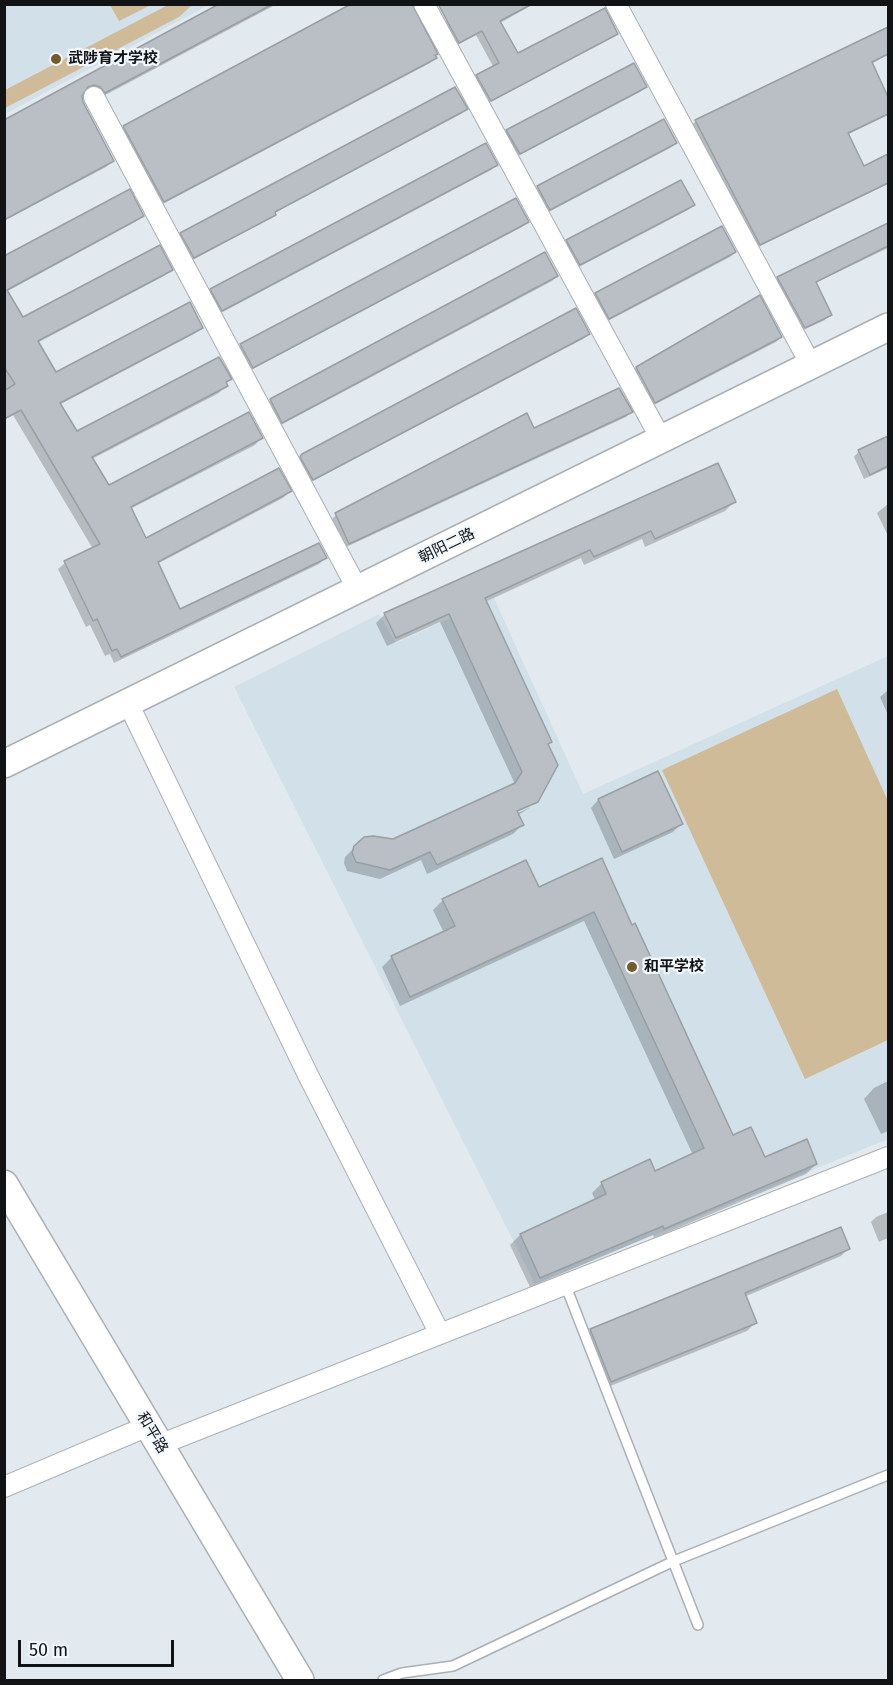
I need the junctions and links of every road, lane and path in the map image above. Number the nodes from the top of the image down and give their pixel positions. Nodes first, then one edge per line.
1 (424, 4) edge
2 (616, 4) edge
3 (94, 97) dead end
4 (888, 327) edge
5 (812, 365) junction
6 (661, 439) junction
7 (358, 591) junction
8 (128, 703) junction
9 (4, 764) edge
10 (888, 1157) edge
11 (4, 1184) edge
12 (565, 1284) junction
13 (440, 1334) junction
14 (154, 1435) junction
15 (888, 1475) edge
16 (4, 1487) edge
17 (674, 1561) junction
18 (699, 1625) dead end
19 (300, 1680) edge
20 (383, 1680) edge

1 - 6 street
2 - 5 street
3 - 7 street
4 - 5 street, 朝阳二路
5 - 6 street, 朝阳二路
6 - 7 street, 朝阳二路
7 - 8 street, 朝阳二路
8 - 9 street, 朝阳二路
8 - 13 street
10 - 12 street
11 - 14 street, 和平路
12 - 13 street
12 - 17 lane
13 - 14 street
14 - 16 street
14 - 19 street, 和平路
15 - 17 lane
17 - 18 lane
17 - 20 lane

